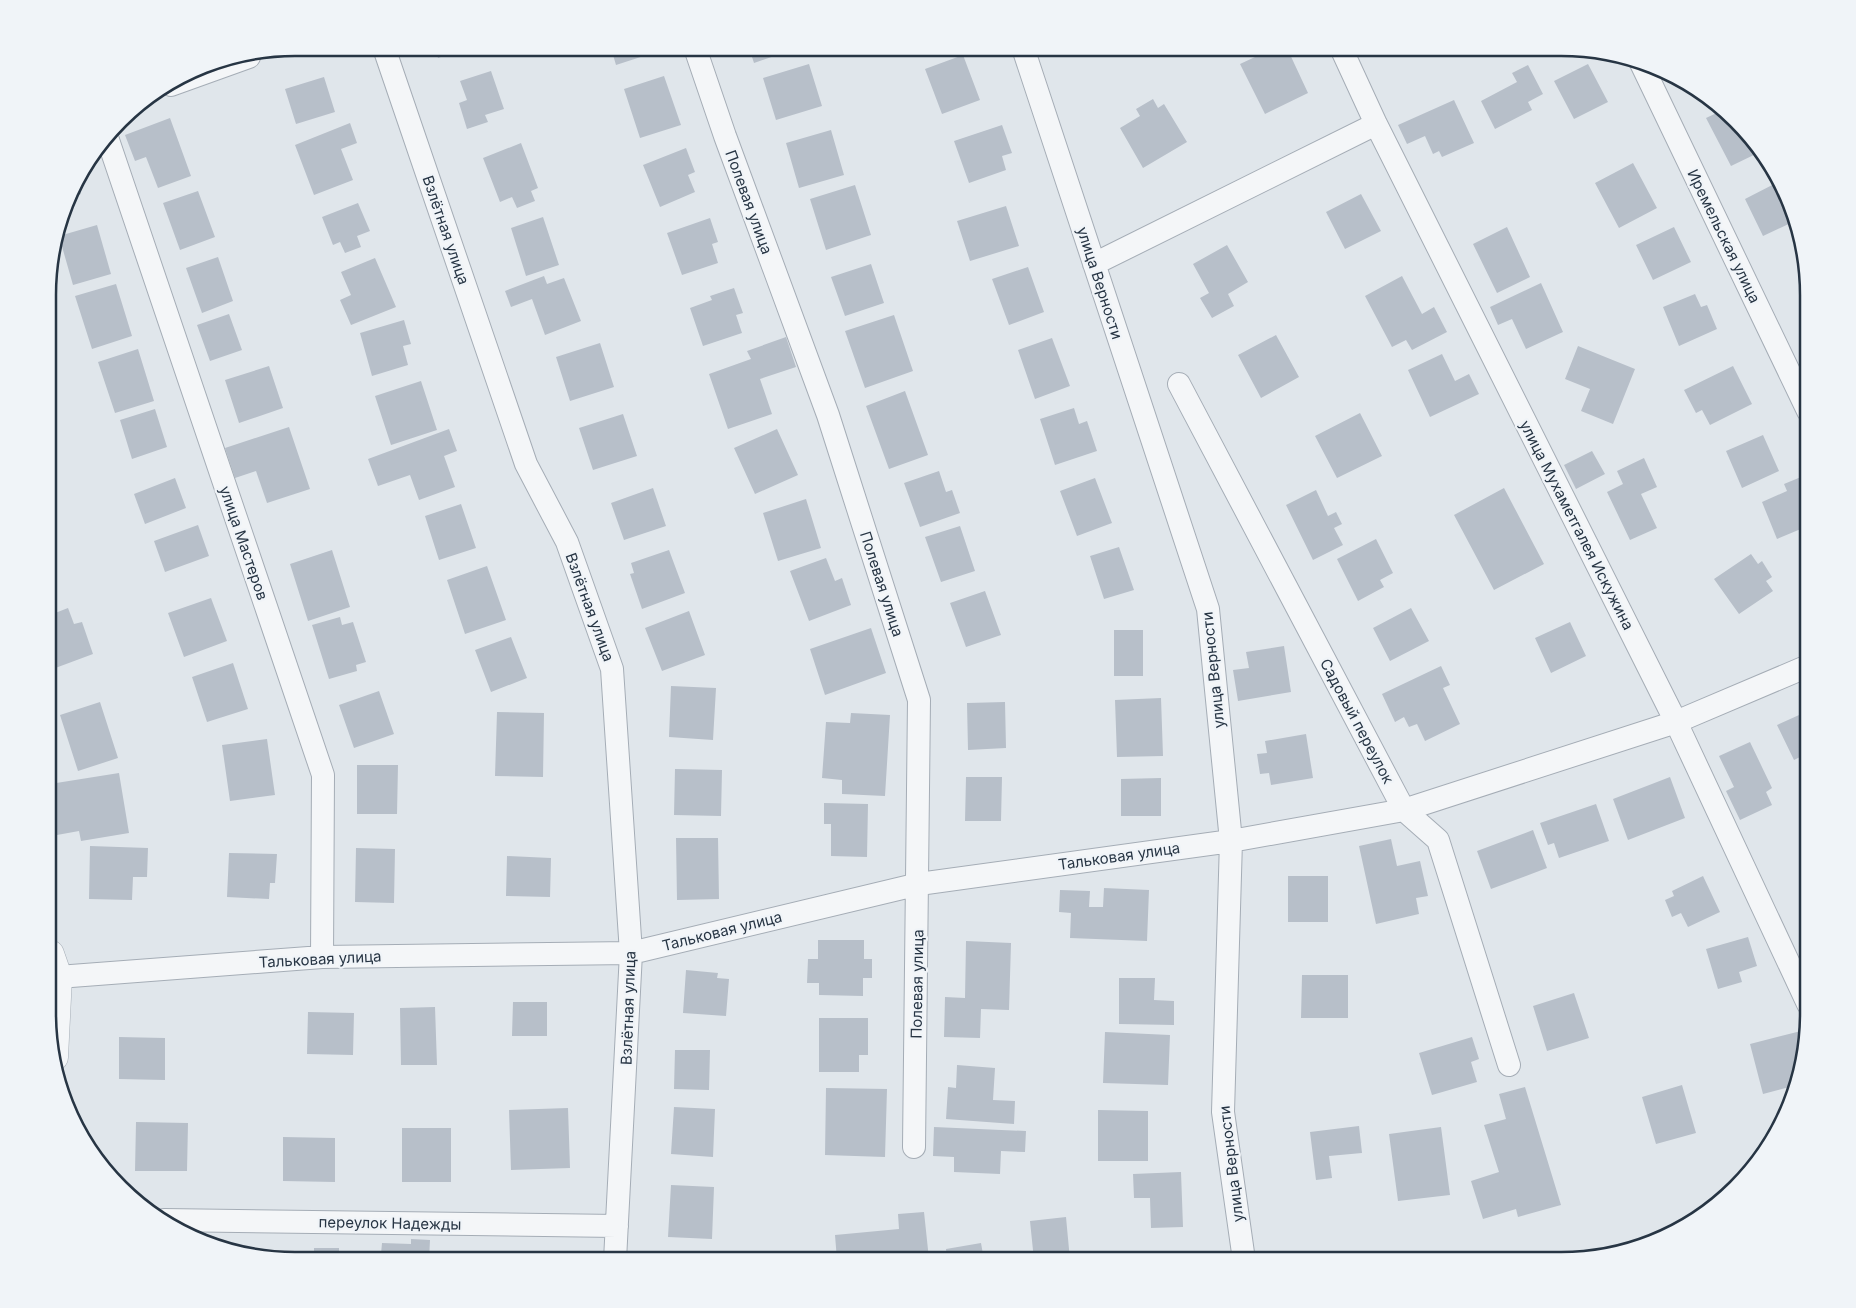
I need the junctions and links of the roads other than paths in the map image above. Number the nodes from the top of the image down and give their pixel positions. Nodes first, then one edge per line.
1 (387, 56) edge
2 (698, 56) edge
3 (1026, 56) edge
4 (1345, 56) edge
5 (1645, 72) edge
6 (1376, 124) junction
7 (110, 145) edge
8 (1094, 264) junction
9 (1180, 384) dead end
10 (1800, 394) edge
11 (1800, 669) edge
12 (1676, 722) junction
13 (1404, 810) junction
14 (1231, 841) junction
15 (918, 884) junction
16 (631, 953) junction
17 (322, 957) junction
18 (56, 965) edge
19 (1800, 987) edge
20 (1509, 1065) dead end
21 (914, 1147) dead end
22 (176, 1220) edge
23 (617, 1226) junction
24 (615, 1252) edge
25 (1243, 1252) edge

1 - 16 street, Взлётная улица
2 - 15 street, Полевая улица
3 - 8 street, улица Верности
4 - 6 street, улица Мухаметгалея Искужина
5 - 10 street, Иремельская улица
6 - 8 street
6 - 12 street, улица Мухаметгалея Искужина
7 - 17 street, улица Мастеров
8 - 14 street, улица Верности
9 - 13 street, Садовый переулок
11 - 12 street, Тальковая улица
12 - 13 street, Тальковая улица
12 - 19 street, улица Мухаметгалея Искужина
13 - 14 street, Тальковая улица
13 - 20 street, Садовый переулок
14 - 15 street, Тальковая улица
14 - 25 street, улица Верности
15 - 16 street, Тальковая улица
15 - 21 street, Полевая улица
16 - 17 street, Тальковая улица
16 - 23 street, Взлётная улица
17 - 18 street, Тальковая улица
22 - 23 street, переулок Надежды
23 - 24 street, Взлётная улица

